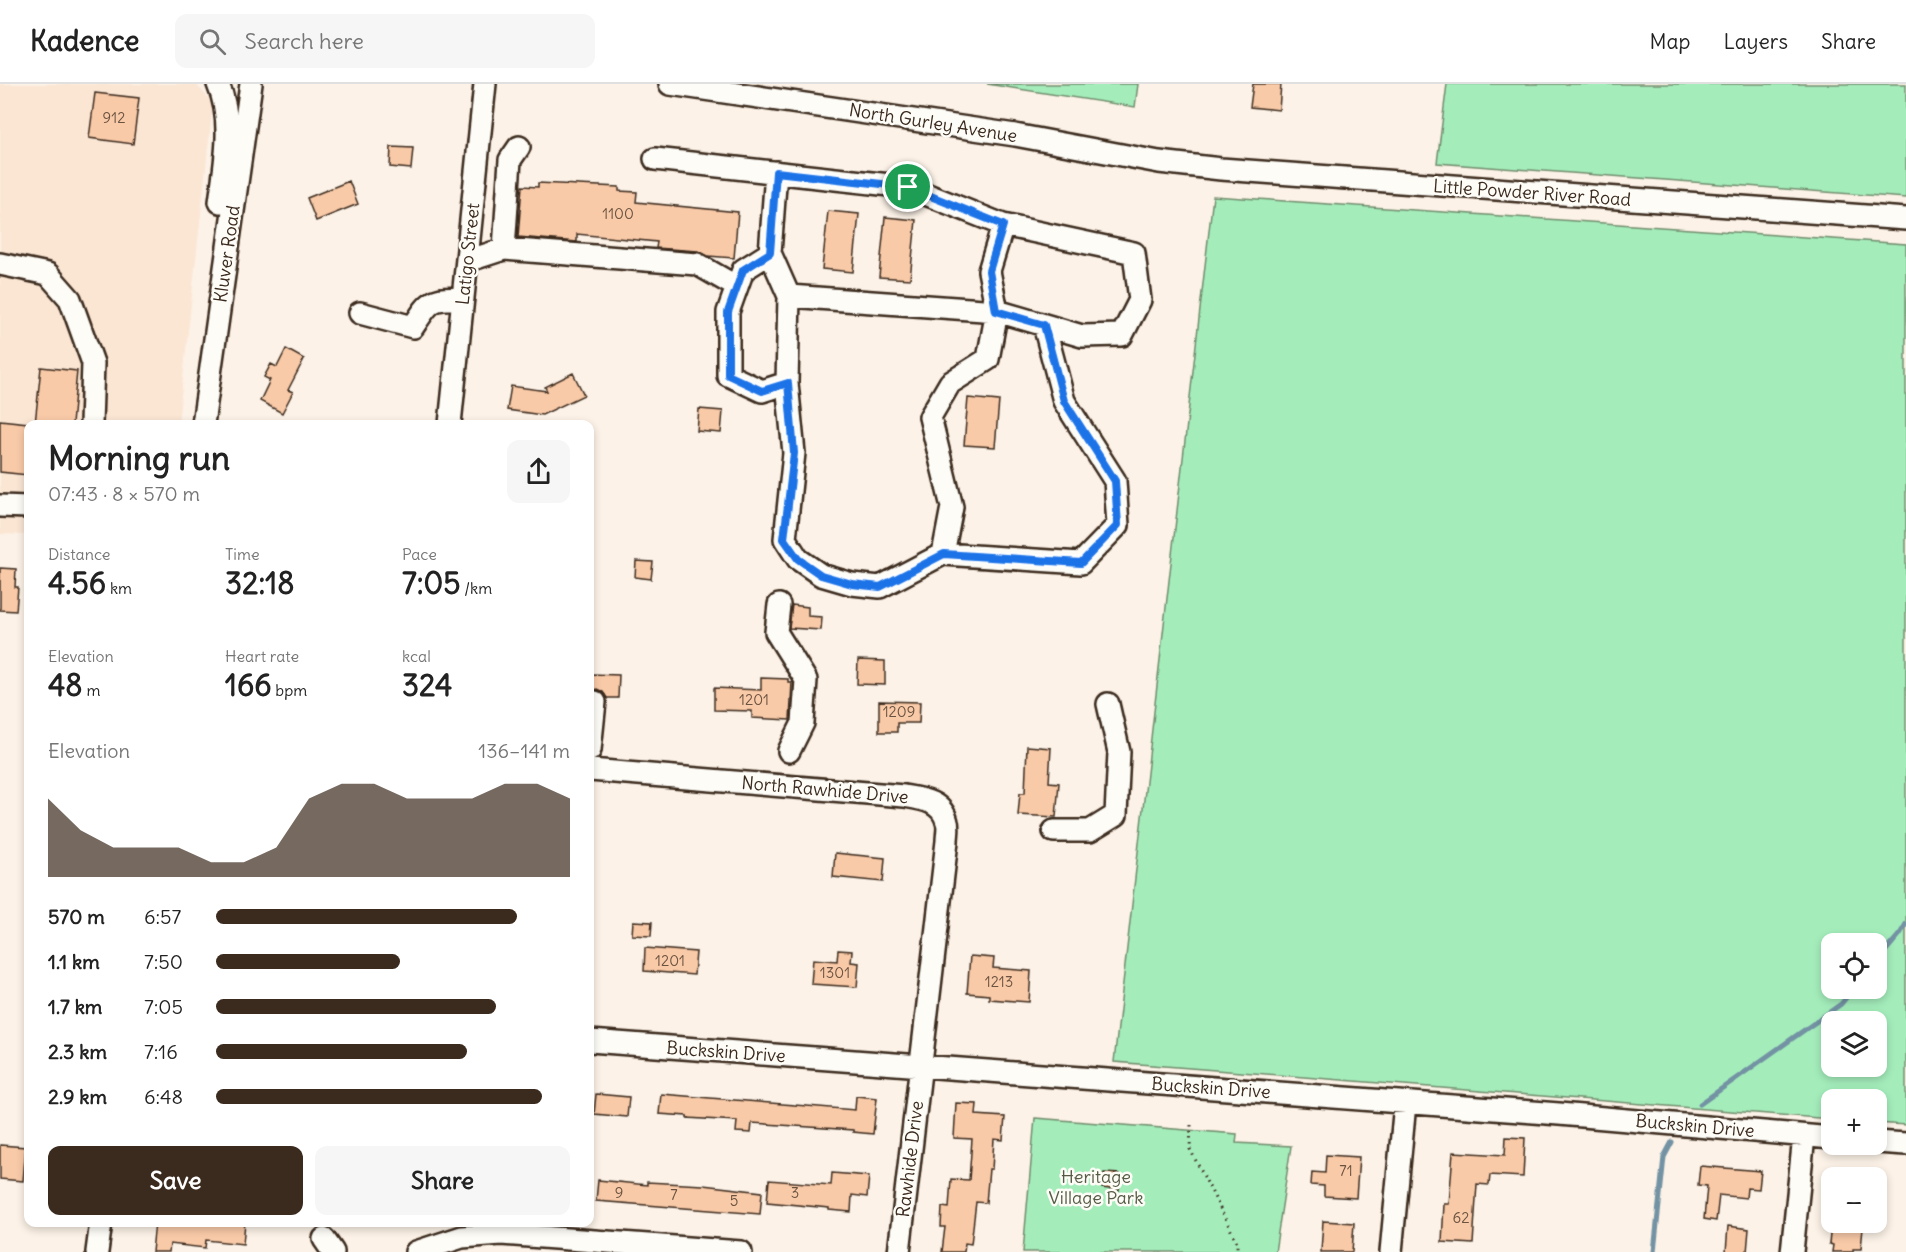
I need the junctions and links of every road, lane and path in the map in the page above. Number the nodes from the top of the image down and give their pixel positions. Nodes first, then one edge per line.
1 (218, 84) edge
2 (251, 84) edge
3 (485, 84) edge
4 (670, 84) edge
5 (519, 147) dead end
6 (655, 159) dead end
7 (1159, 162) joint
8 (776, 172) junction
9 (1906, 219) edge
10 (1003, 225) junction
11 (504, 249) junction
12 (770, 253) junction
13 (467, 261) junction
14 (0, 264) edge
15 (737, 287) junction
16 (789, 296) junction
17 (463, 299) junction
18 (996, 311) junction
19 (360, 313) dead end
20 (1044, 325) junction
21 (788, 383) junction
22 (208, 394) junction
23 (91, 420) edge
24 (204, 420) edge
25 (450, 420) edge
26 (0, 506) edge
27 (24, 507) edge
28 (944, 554) junction
29 (779, 605) dead end
30 (595, 702) dead end
31 (1108, 704) dead end
32 (594, 712) edge
33 (789, 751) dead end
34 (594, 770) edge
35 (1054, 831) dead end
36 (594, 1041) edge
37 (922, 1066) junction
38 (1405, 1103) junction
39 (1191, 1125) dead end
40 (1804, 1136) junction
41 (1821, 1137) edge
42 (1887, 1143) edge
43 (1906, 1144) edge
44 (100, 1227) edge
45 (97, 1252) edge
46 (416, 1252) edge
47 (741, 1252) edge
48 (899, 1252) edge
49 (1237, 1252) edge
50 (1391, 1252) edge
51 (1792, 1252) edge

1 - 22 street
2 - 22 street, Kluver Road
3 - 13 street, Latigo Street
4 - 7 street, North Gurley Avenue
5 - 11 street
6 - 8 street
7 - 9 street, Little Powder River Road
8 - 10 street
8 - 12 street
10 - 18 street
10 - 20 street
11 - 13 street
11 - 15 street
12 - 15 street
12 - 16 street
13 - 17 street, Latigo Street
14 - 23 street
15 - 21 street
16 - 18 street
16 - 21 street
17 - 19 street
17 - 25 street, Latigo Street
18 - 20 street
18 - 28 street
20 - 28 street
21 - 28 street
22 - 24 street, Kluver Road
26 - 27 street
29 - 33 street
30 - 32 street
31 - 35 street
34 - 37 street, North Rawhide Drive
36 - 37 street, Buckskin Drive
37 - 38 street, Buckskin Drive
37 - 48 street, Rawhide Drive
38 - 40 street, Buckskin Drive
38 - 50 street
39 - 49 path
40 - 41 street, Buckskin Drive
40 - 51 street
42 - 43 street
44 - 45 street
46 - 47 street

